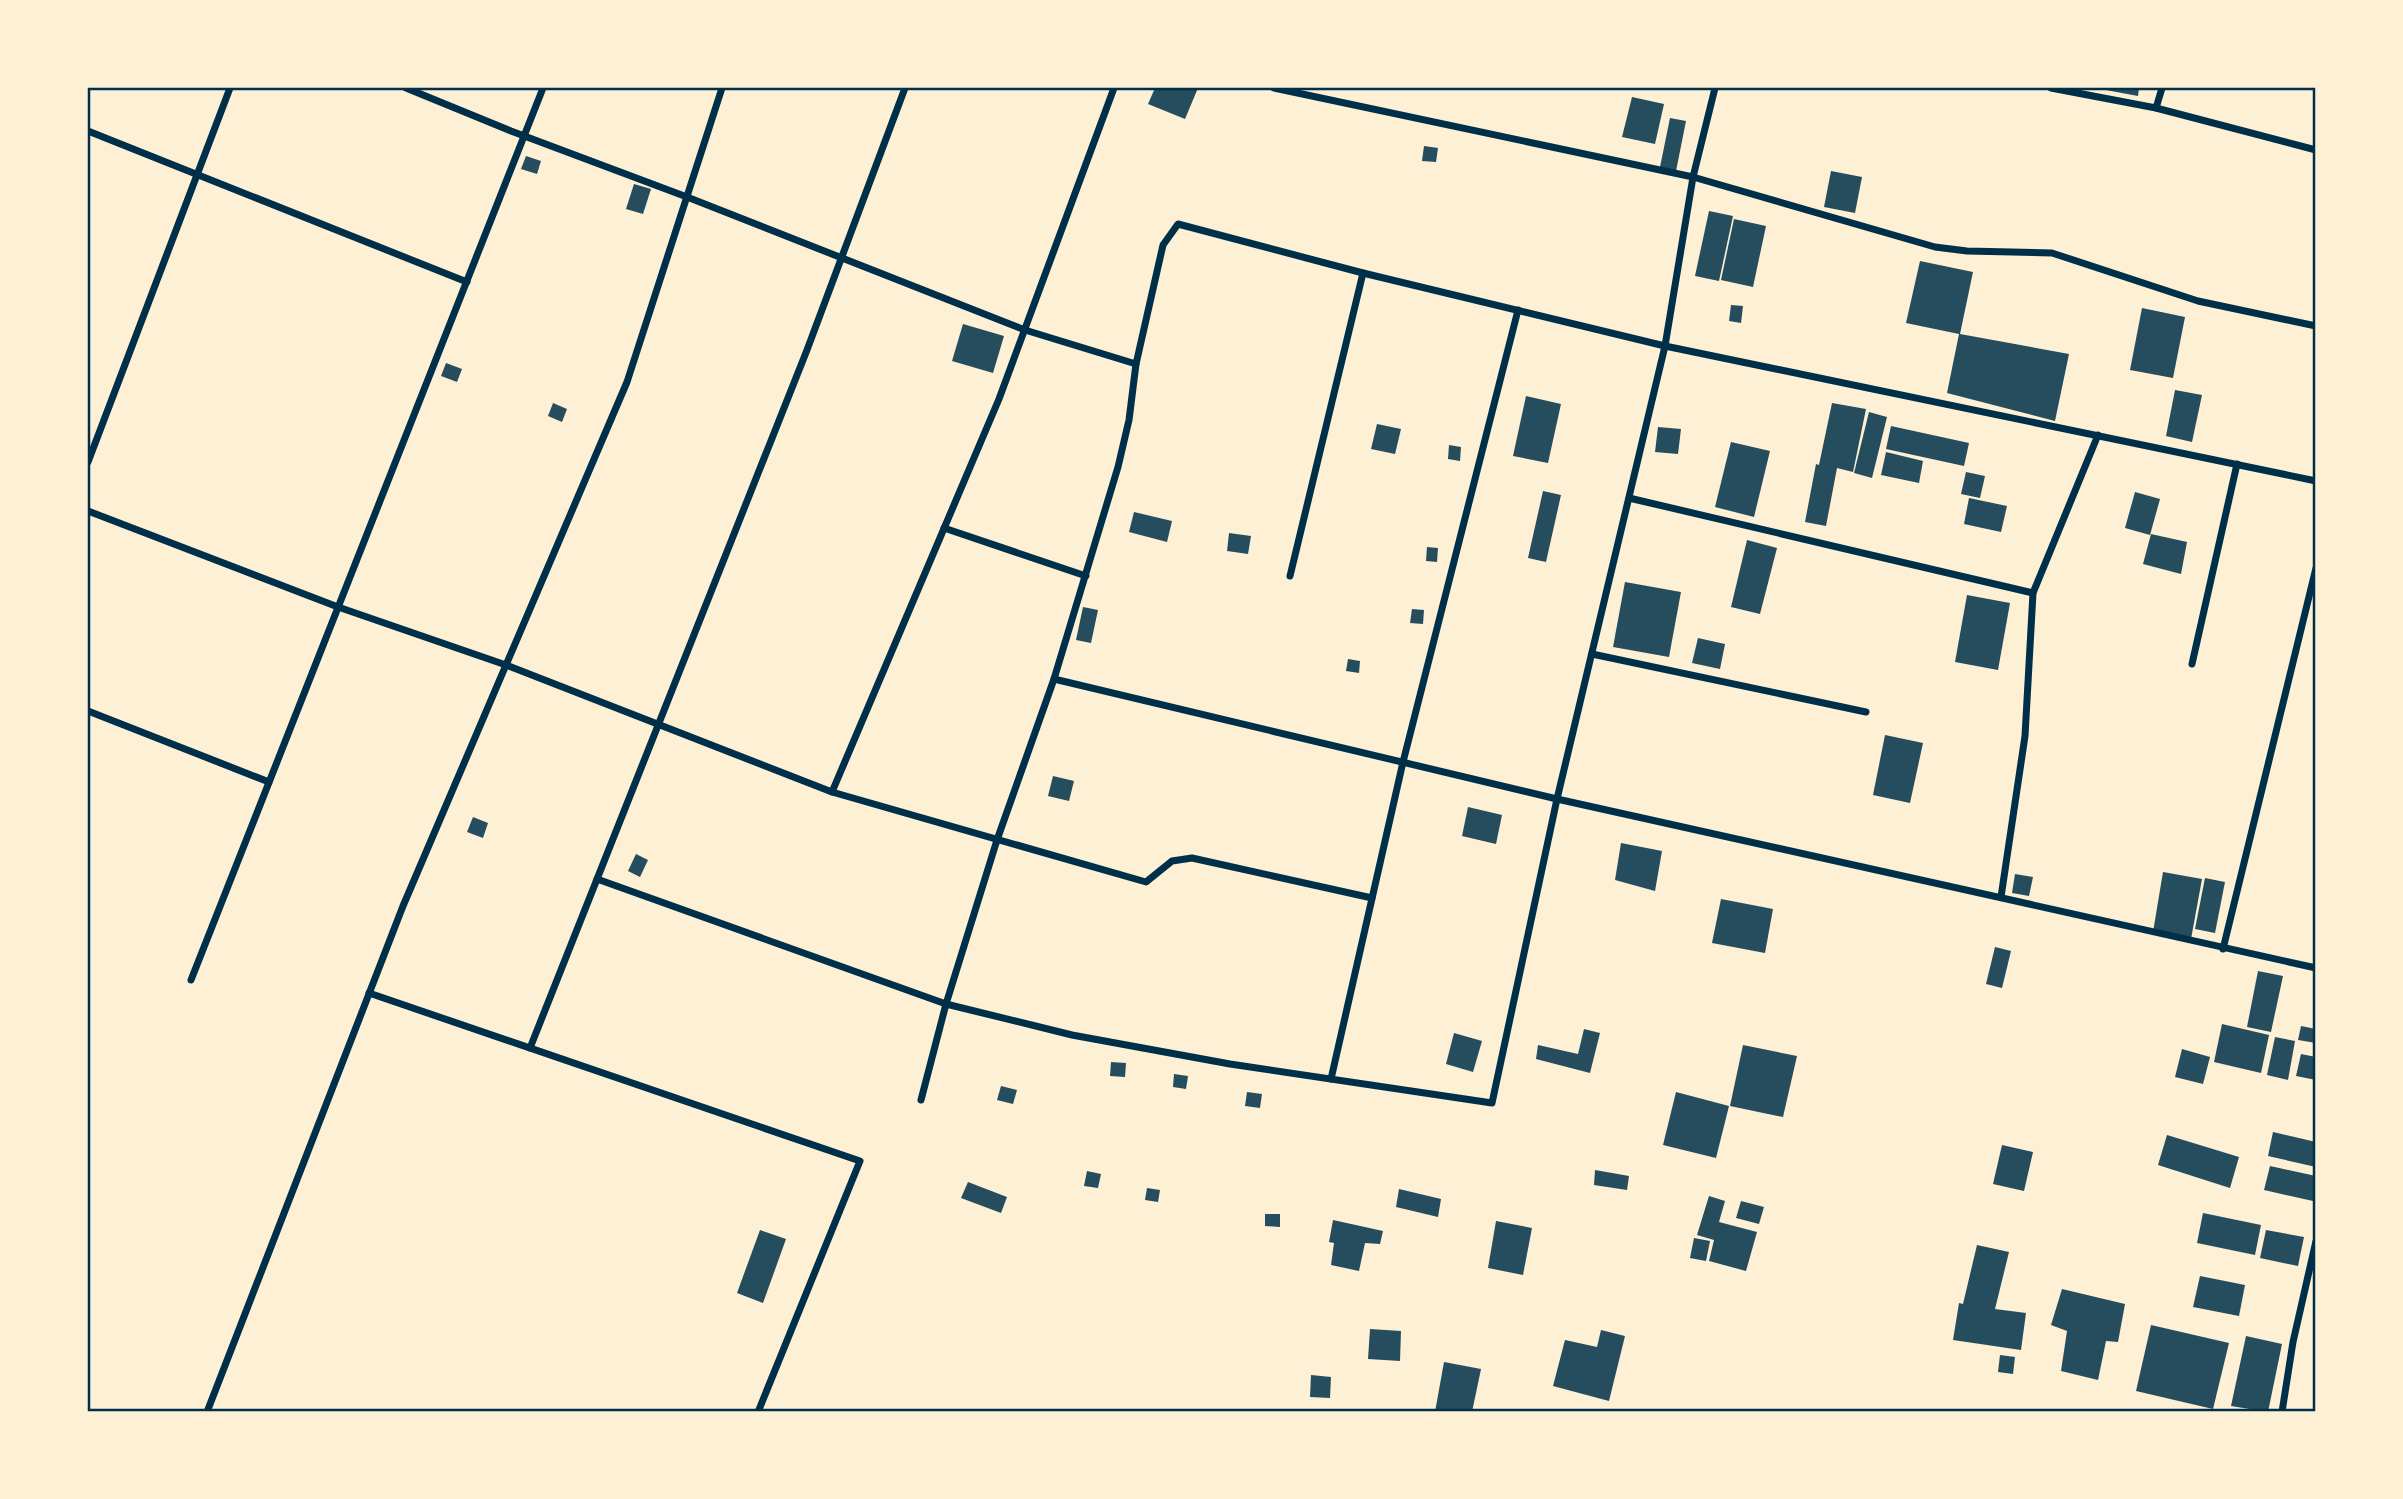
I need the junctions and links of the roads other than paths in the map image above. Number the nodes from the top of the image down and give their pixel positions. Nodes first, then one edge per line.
1 (230, 88) edge
2 (406, 88) edge
3 (543, 88) edge
4 (722, 88) edge
5 (905, 88) edge
6 (1114, 88) edge
7 (1274, 88) edge
8 (1715, 88) edge
9 (2051, 88) edge
10 (2162, 88) edge
11 (2156, 108) junction
12 (88, 131) edge
13 (524, 136) junction
14 (2315, 150) edge
15 (196, 175) junction
16 (1693, 177) junction
17 (687, 197) junction
18 (841, 257) junction
19 (1363, 273) junction
20 (467, 282) junction
21 (1518, 310) junction
22 (2315, 326) edge
23 (1025, 330) junction
24 (1665, 346) junction
25 (1136, 364) junction
26 (2098, 435) junction
27 (88, 462) edge
28 (2237, 464) junction
29 (2315, 481) edge
30 (1629, 498) junction
31 (88, 512) edge
32 (944, 528) junction
33 (2315, 568) edge
34 (1086, 576) junction
35 (1290, 576) dead end
36 (2033, 593) junction
37 (338, 607) junction
38 (1592, 654) junction
39 (2192, 664) dead end
40 (506, 665) junction
41 (1054, 679) junction
42 (88, 712) edge
43 (1866, 712) dead end
44 (659, 725) junction
45 (1403, 762) junction
46 (269, 782) junction
47 (832, 792) junction
48 (1558, 799) junction
49 (997, 840) junction
50 (597, 879) junction
51 (2001, 897) junction
52 (1372, 898) junction
53 (2223, 949) junction
54 (2315, 968) edge
55 (191, 981) dead end
56 (369, 993) junction
57 (946, 1004) junction
58 (530, 1048) junction
59 (1331, 1079) junction
60 (921, 1100) dead end
61 (2315, 1241) edge
62 (206, 1412) edge
63 (758, 1412) edge
64 (2282, 1412) edge

1 - 15 street
2 - 13 street
3 - 13 street
4 - 17 street
5 - 18 street
6 - 23 street
7 - 16 street
8 - 16 street
9 - 11 street
10 - 11 street
11 - 14 street
12 - 15 street
13 - 17 street
13 - 20 street
15 - 20 street
15 - 27 street
16 - 22 street
16 - 24 street
17 - 18 street
17 - 40 street
18 - 23 street
18 - 44 street
19 - 21 street
19 - 25 street
19 - 35 street
20 - 37 street
21 - 24 street
21 - 45 street
23 - 25 street
23 - 32 street
24 - 26 street
24 - 30 street
25 - 34 street
26 - 28 street
26 - 36 street
28 - 29 street
28 - 39 street
30 - 36 street
30 - 38 street
31 - 37 street
32 - 34 street
32 - 47 street
33 - 53 street
34 - 41 street
36 - 51 street
37 - 40 street
37 - 46 street
38 - 43 street
38 - 48 street
40 - 44 street
40 - 56 street
41 - 45 street
41 - 49 street
42 - 46 street
44 - 47 street
44 - 50 street
45 - 48 street
45 - 52 street
46 - 55 street
47 - 49 street
48 - 51 street
48 - 59 street
49 - 52 street
49 - 57 street
50 - 57 street
50 - 58 street
51 - 53 street
52 - 59 street
53 - 54 street
56 - 58 street
56 - 62 street
57 - 59 street
57 - 60 street
58 - 63 street
61 - 64 street

